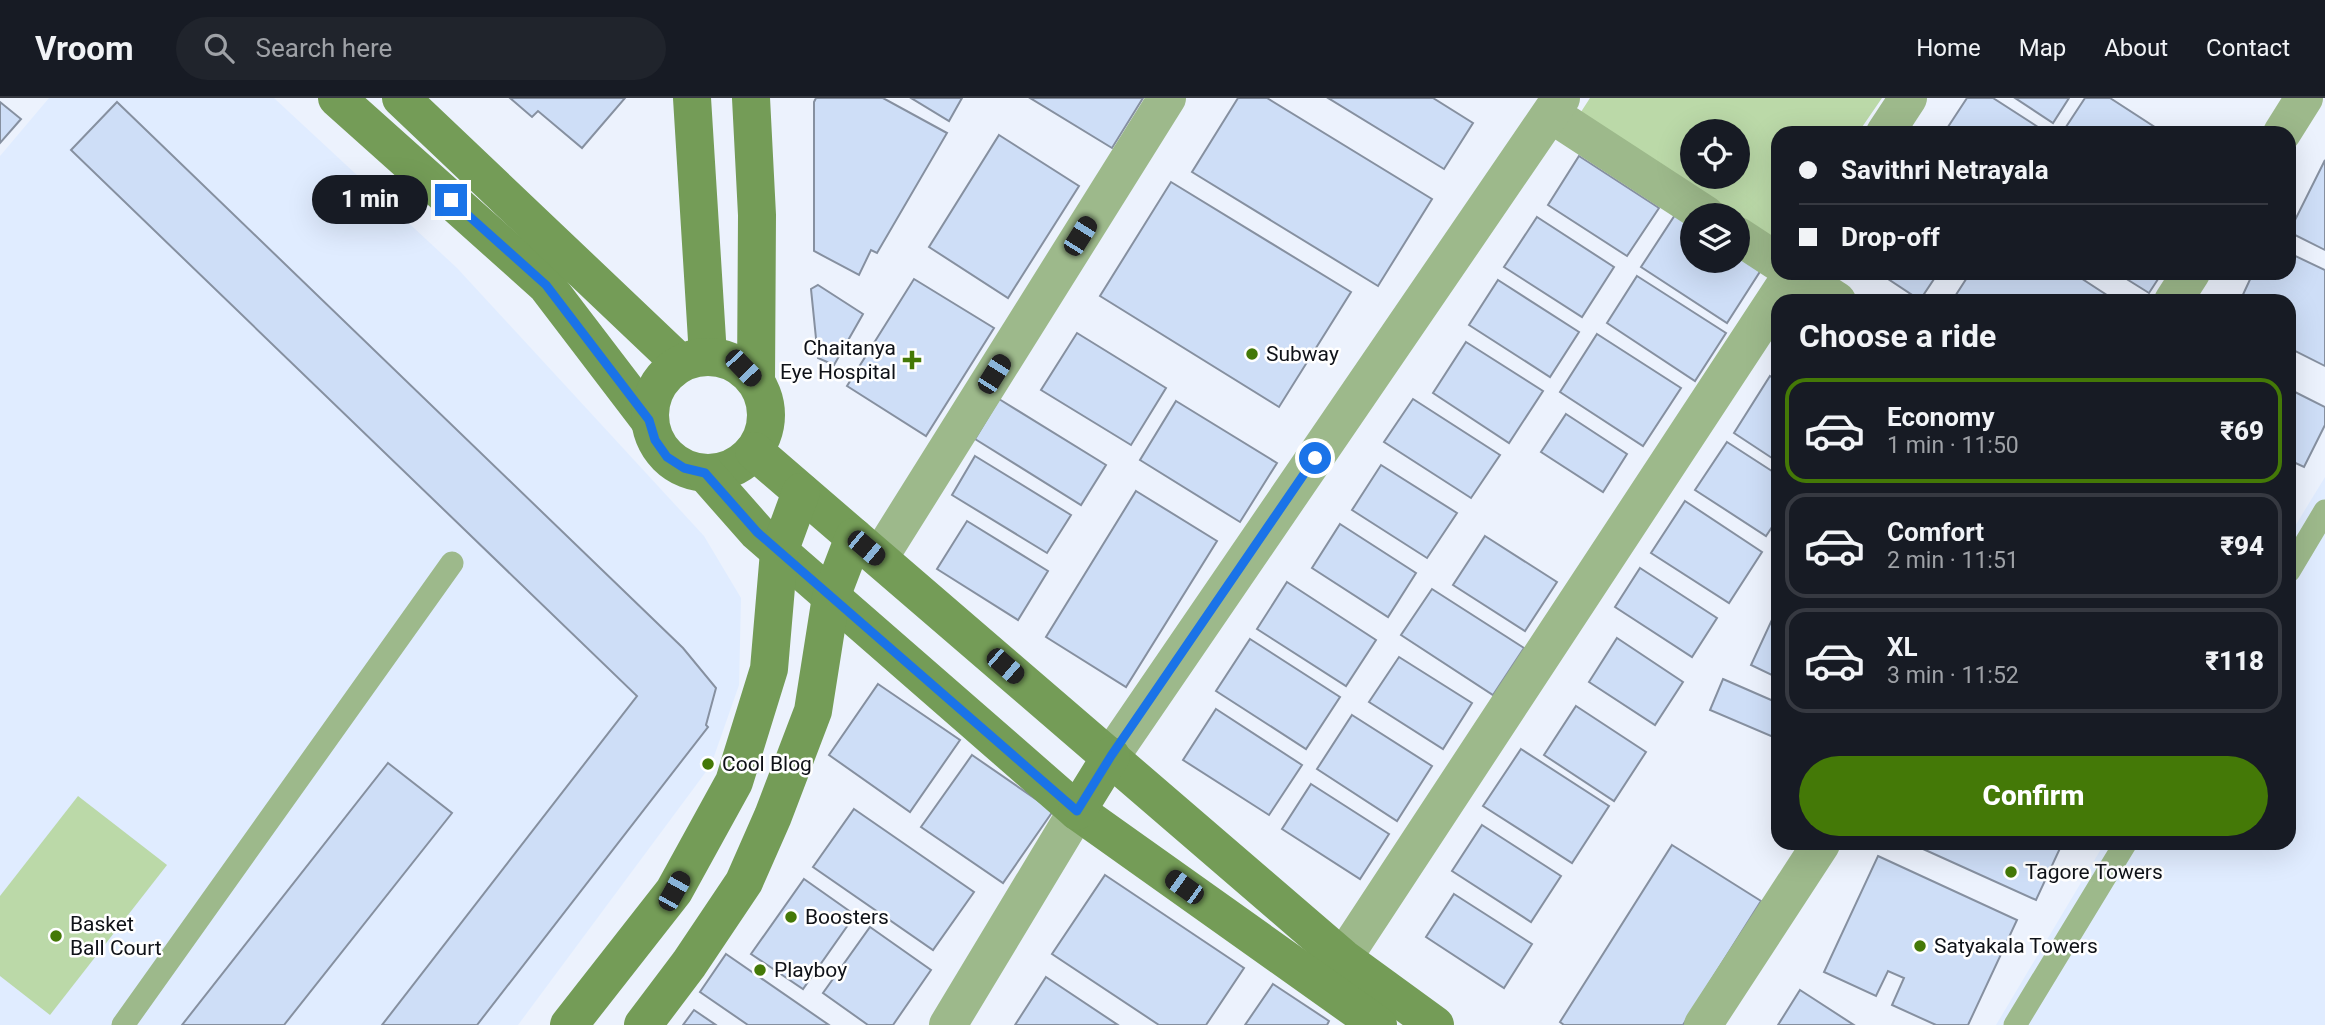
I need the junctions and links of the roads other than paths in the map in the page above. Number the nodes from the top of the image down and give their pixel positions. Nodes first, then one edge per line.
1 (337, 98) edge
2 (401, 98) edge
3 (692, 98) edge
4 (751, 98) edge
5 (1167, 98) edge
6 (1908, 98) edge
7 (2304, 98) edge
8 (1556, 106) edge
9 (1890, 126) edge
10 (2286, 126) edge
11 (1689, 203) edge
12 (1750, 244) edge
13 (1771, 257) edge
14 (1804, 280) edge
15 (1826, 294) edge
16 (1771, 306) edge
17 (694, 360) junction
18 (756, 381) junction
19 (649, 420) junction
20 (754, 451) junction
21 (705, 473) junction
22 (801, 492) junction
23 (2325, 511) edge
24 (866, 548) junction
25 (779, 552) junction
26 (2296, 559) edge
27 (452, 563) dead end
28 (831, 597) junction
29 (1111, 756) junction
30 (1077, 811) junction
31 (1817, 850) edge
32 (2120, 850) edge
33 (1343, 958) junction
34 (123, 1025) edge
35 (569, 1025) edge
36 (643, 1025) edge
37 (948, 1025) edge
38 (1378, 1025) edge
39 (1435, 1025) edge
40 (1703, 1025) edge
41 (2015, 1025) edge

1 - 19 street
2 - 17 street
3 - 17 street
4 - 18 street
5 - 24 street
6 - 9 street
7 - 10 street
8 - 11 street
8 - 29 street
12 - 13 street
14 - 15 street
16 - 33 street
17 - 18 street
17 - 19 street
18 - 20 street
19 - 21 street
20 - 21 street
20 - 22 street
21 - 25 street
22 - 24 street
22 - 25 street
23 - 26 lane
24 - 28 street
24 - 29 street
25 - 28 street
25 - 35 street
27 - 34 lane
28 - 30 street
28 - 36 street
29 - 30 street
29 - 33 street
30 - 37 street
30 - 38 street
31 - 40 street
32 - 41 lane
33 - 39 street

